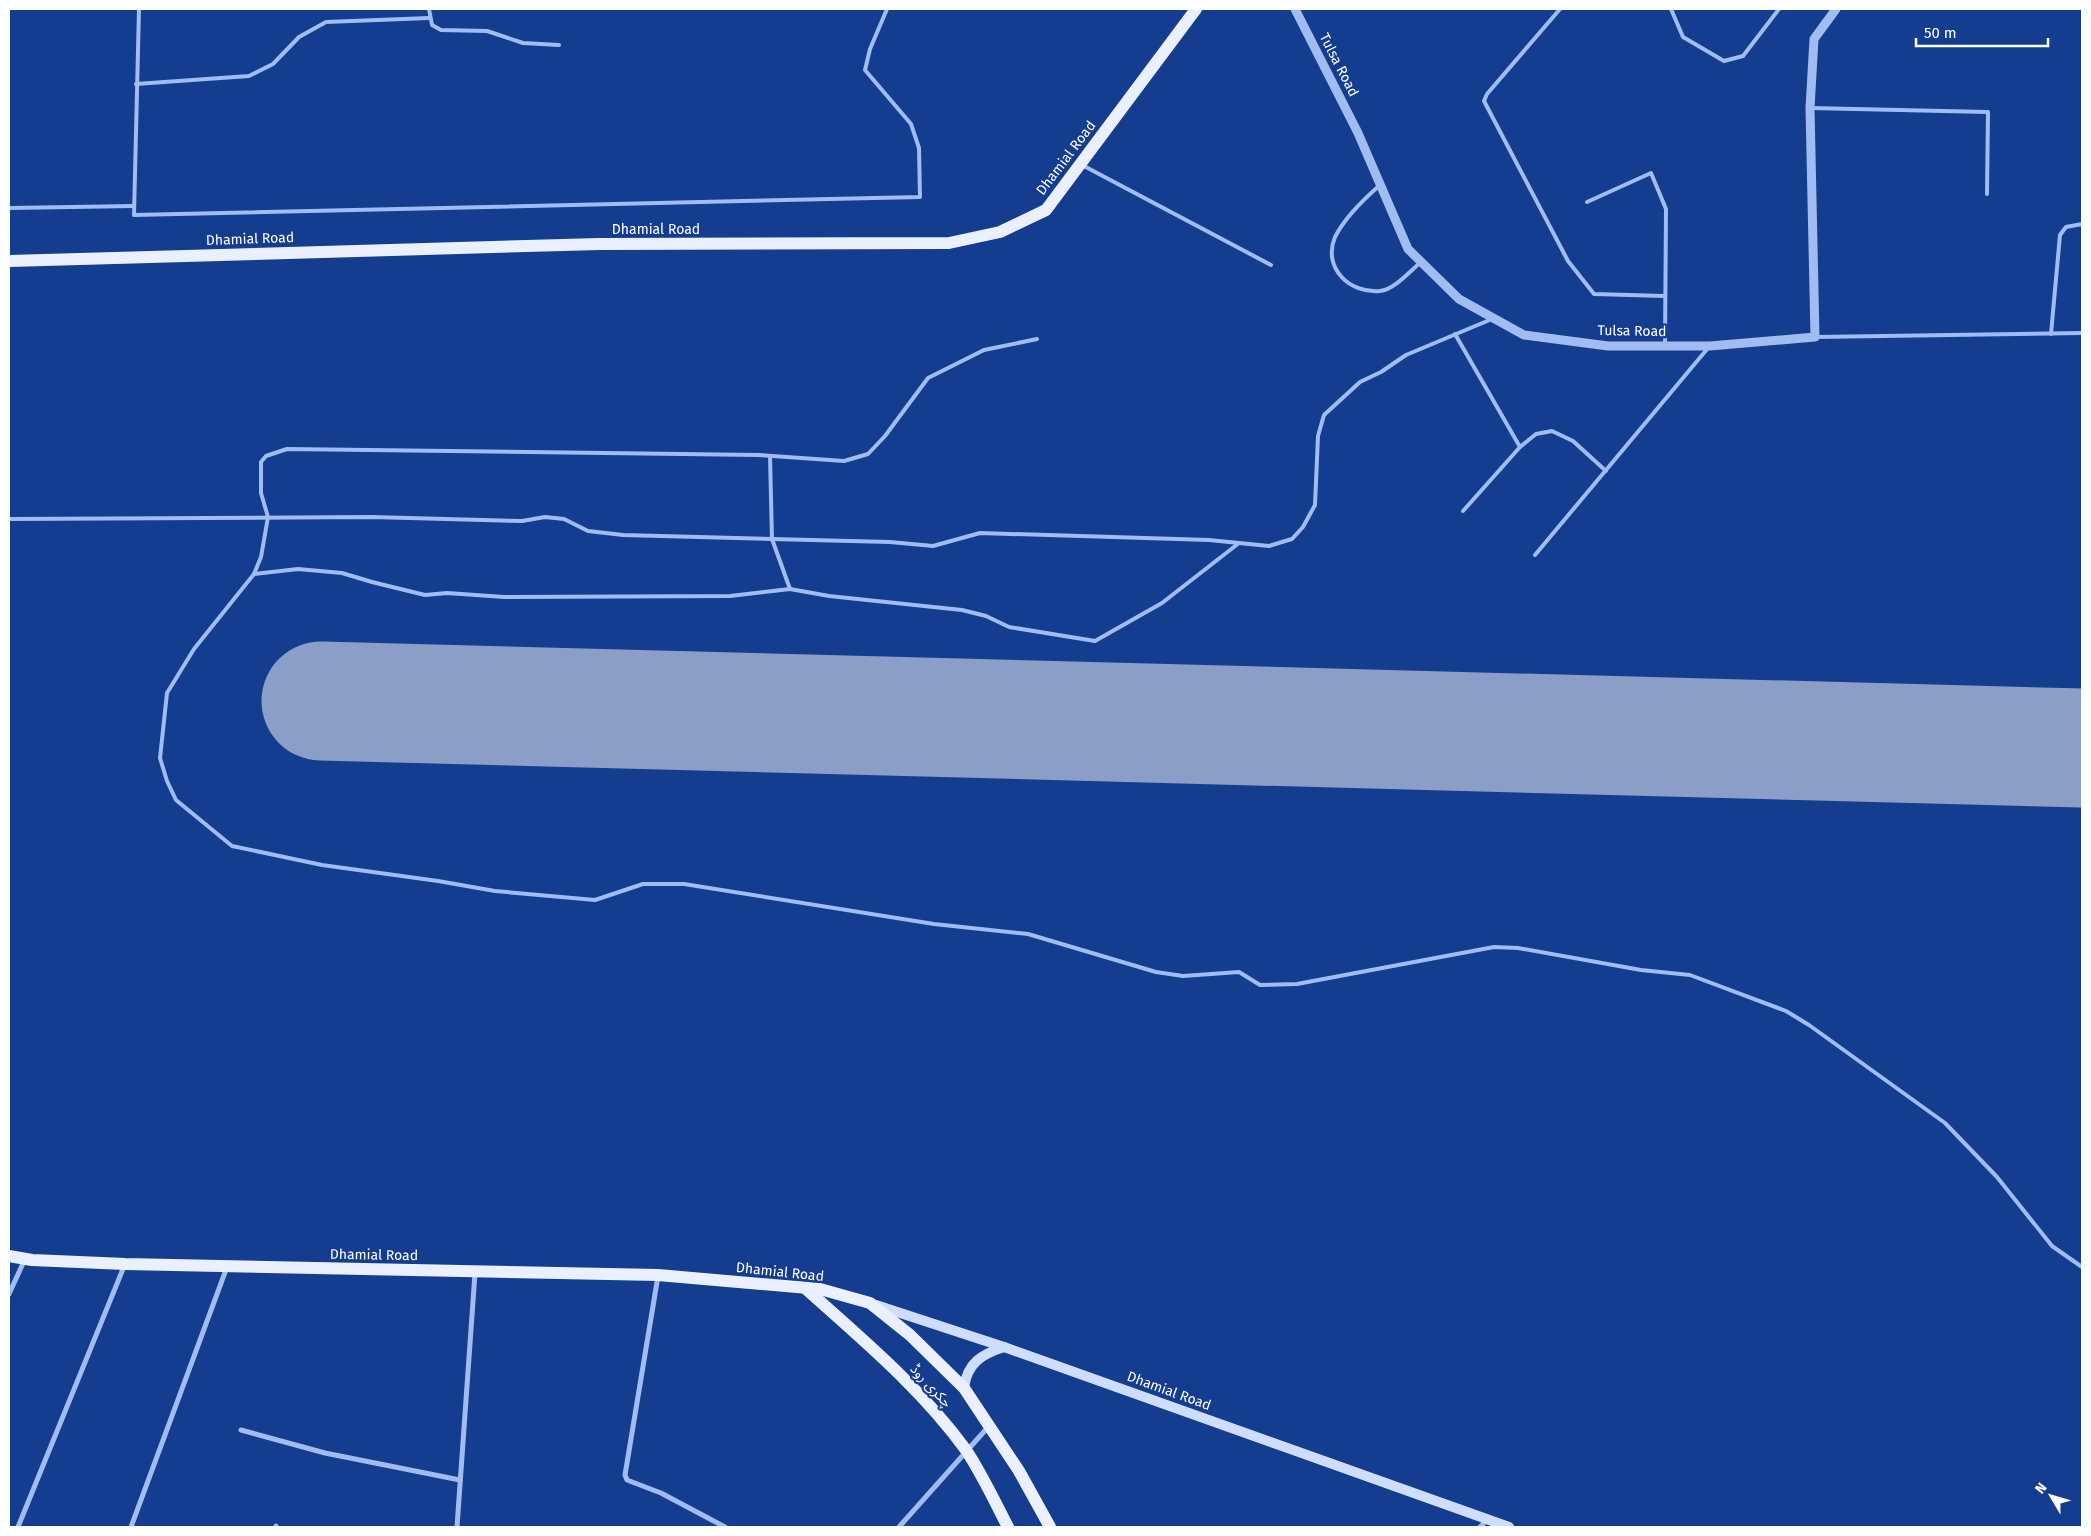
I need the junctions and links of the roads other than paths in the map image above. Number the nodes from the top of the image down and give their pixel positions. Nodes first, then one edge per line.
1 (138, 9) edge
2 (429, 9) edge
3 (887, 9) edge
4 (1196, 9) edge
5 (1295, 9) edge
6 (1560, 9) edge
7 (1671, 9) edge
8 (1779, 9) edge
9 (1836, 9) edge
10 (429, 18) junction
11 (559, 45) dead end
12 (136, 84) junction
13 (1810, 108) junction
14 (1080, 164) junction
15 (1380, 185) junction
16 (1987, 194) dead end
17 (1587, 202) dead end
18 (134, 206) junction
19 (9, 208) edge
20 (2082, 224) edge
21 (9, 261) edge
22 (1421, 262) junction
23 (1272, 265) dead end
24 (1665, 296) junction
25 (1493, 318) junction
26 (2082, 333) edge
27 (1455, 334) junction
28 (2052, 334) junction
29 (1816, 337) junction
30 (1037, 339) dead end
31 (1666, 346) junction
32 (1710, 346) junction
33 (1520, 447) junction
34 (770, 456) junction
35 (1606, 471) junction
36 (1463, 511) dead end
37 (268, 518) junction
38 (9, 520) edge
39 (772, 539) junction
40 (1239, 542) junction
41 (1535, 555) dead end
42 (254, 574) junction
43 (790, 589) junction
44 (9, 1256) edge
45 (25, 1259) junction
46 (125, 1264) junction
47 (228, 1266) junction
48 (2082, 1267) edge
49 (475, 1272) junction
50 (658, 1275) junction
51 (805, 1288) junction
52 (9, 1294) edge
53 (870, 1303) junction
54 (1004, 1347) junction
55 (964, 1388) junction
56 (990, 1426) junction
57 (241, 1430) dead end
58 (966, 1451) junction
59 (460, 1480) junction
60 (1484, 1524) edge
61 (18, 1527) edge
62 (131, 1527) edge
63 (457, 1527) edge
64 (726, 1527) edge
65 (899, 1527) edge
66 (1008, 1527) edge
67 (1050, 1527) edge
68 (1509, 1527) edge

1 - 12 lane
2 - 10 lane
3 - 18 lane
4 - 14 main road, Dhamial Road
5 - 15 street, Tulsa Road
6 - 24 lane
7 - 8 lane
9 - 13 street
10 - 11 lane
10 - 12 lane
12 - 18 lane
13 - 16 lane
13 - 29 street
14 - 21 main road, Dhamial Road
14 - 23 lane
15 - 22 street, Tulsa Road
15 - 22 lane
17 - 24 lane
18 - 19 lane
20 - 28 lane
22 - 25 street, Tulsa Road
24 - 31 lane
25 - 27 lane
25 - 31 street, Tulsa Road
26 - 28 lane
27 - 33 lane
27 - 40 lane
28 - 29 lane
29 - 32 street, Tulsa Road
30 - 34 lane
31 - 32 street, Tulsa Road
32 - 35 lane
33 - 35 lane
33 - 36 lane
34 - 37 lane
34 - 39 lane
35 - 41 lane
37 - 38 lane
37 - 39 lane
37 - 42 lane
39 - 40 lane
39 - 43 lane
40 - 43 lane
42 - 43 lane
42 - 48 lane
44 - 45 main road, Dhamial Road
45 - 46 main road, Dhamial Road
45 - 52 street
46 - 47 main road, Dhamial Road
46 - 61 street
47 - 49 main road, Dhamial Road
47 - 62 street
49 - 50 main road, Dhamial Road
49 - 59 street
50 - 51 main road, Dhamial Road
50 - 64 street
51 - 53 main road, Dhamial Road
51 - 58 main road, چکری روڈ
53 - 54 main road, Dhamial Road
53 - 55 main road, چکری روڈ
54 - 55 main road
54 - 60 main road, Dhamial Road
55 - 56 main road, چکری روڈ
56 - 58 street
56 - 67 main road, چکری روڈ
57 - 59 street
58 - 65 street
58 - 66 main road, چکری روڈ
59 - 63 street
60 - 68 main road, Dhamial Road

